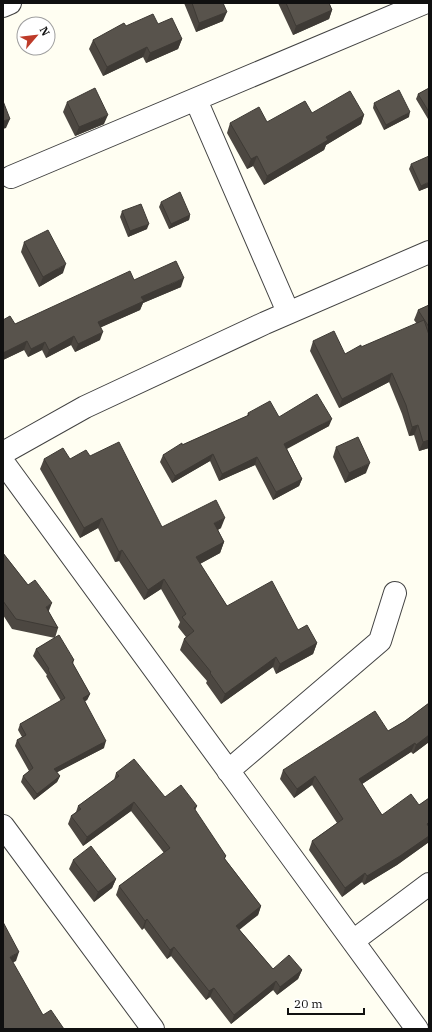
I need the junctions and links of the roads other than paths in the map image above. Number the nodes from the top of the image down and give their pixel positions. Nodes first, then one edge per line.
1 (10, 3) edge
2 (424, 3) edge
3 (3, 6) edge
4 (196, 100) junction
5 (11, 177) dead end
6 (429, 252) edge
7 (288, 312) junction
8 (3, 453) edge
9 (3, 462) edge
10 (395, 593) dead end
11 (228, 770) junction
12 (3, 826) edge
13 (429, 884) edge
14 (353, 941) junction
15 (153, 1029) edge
16 (417, 1029) edge

1 - 3 street
2 - 4 street
4 - 5 street
4 - 7 street
6 - 7 street
7 - 8 street
9 - 11 street
10 - 11 street
11 - 14 street
12 - 15 street
13 - 14 street
14 - 16 street

